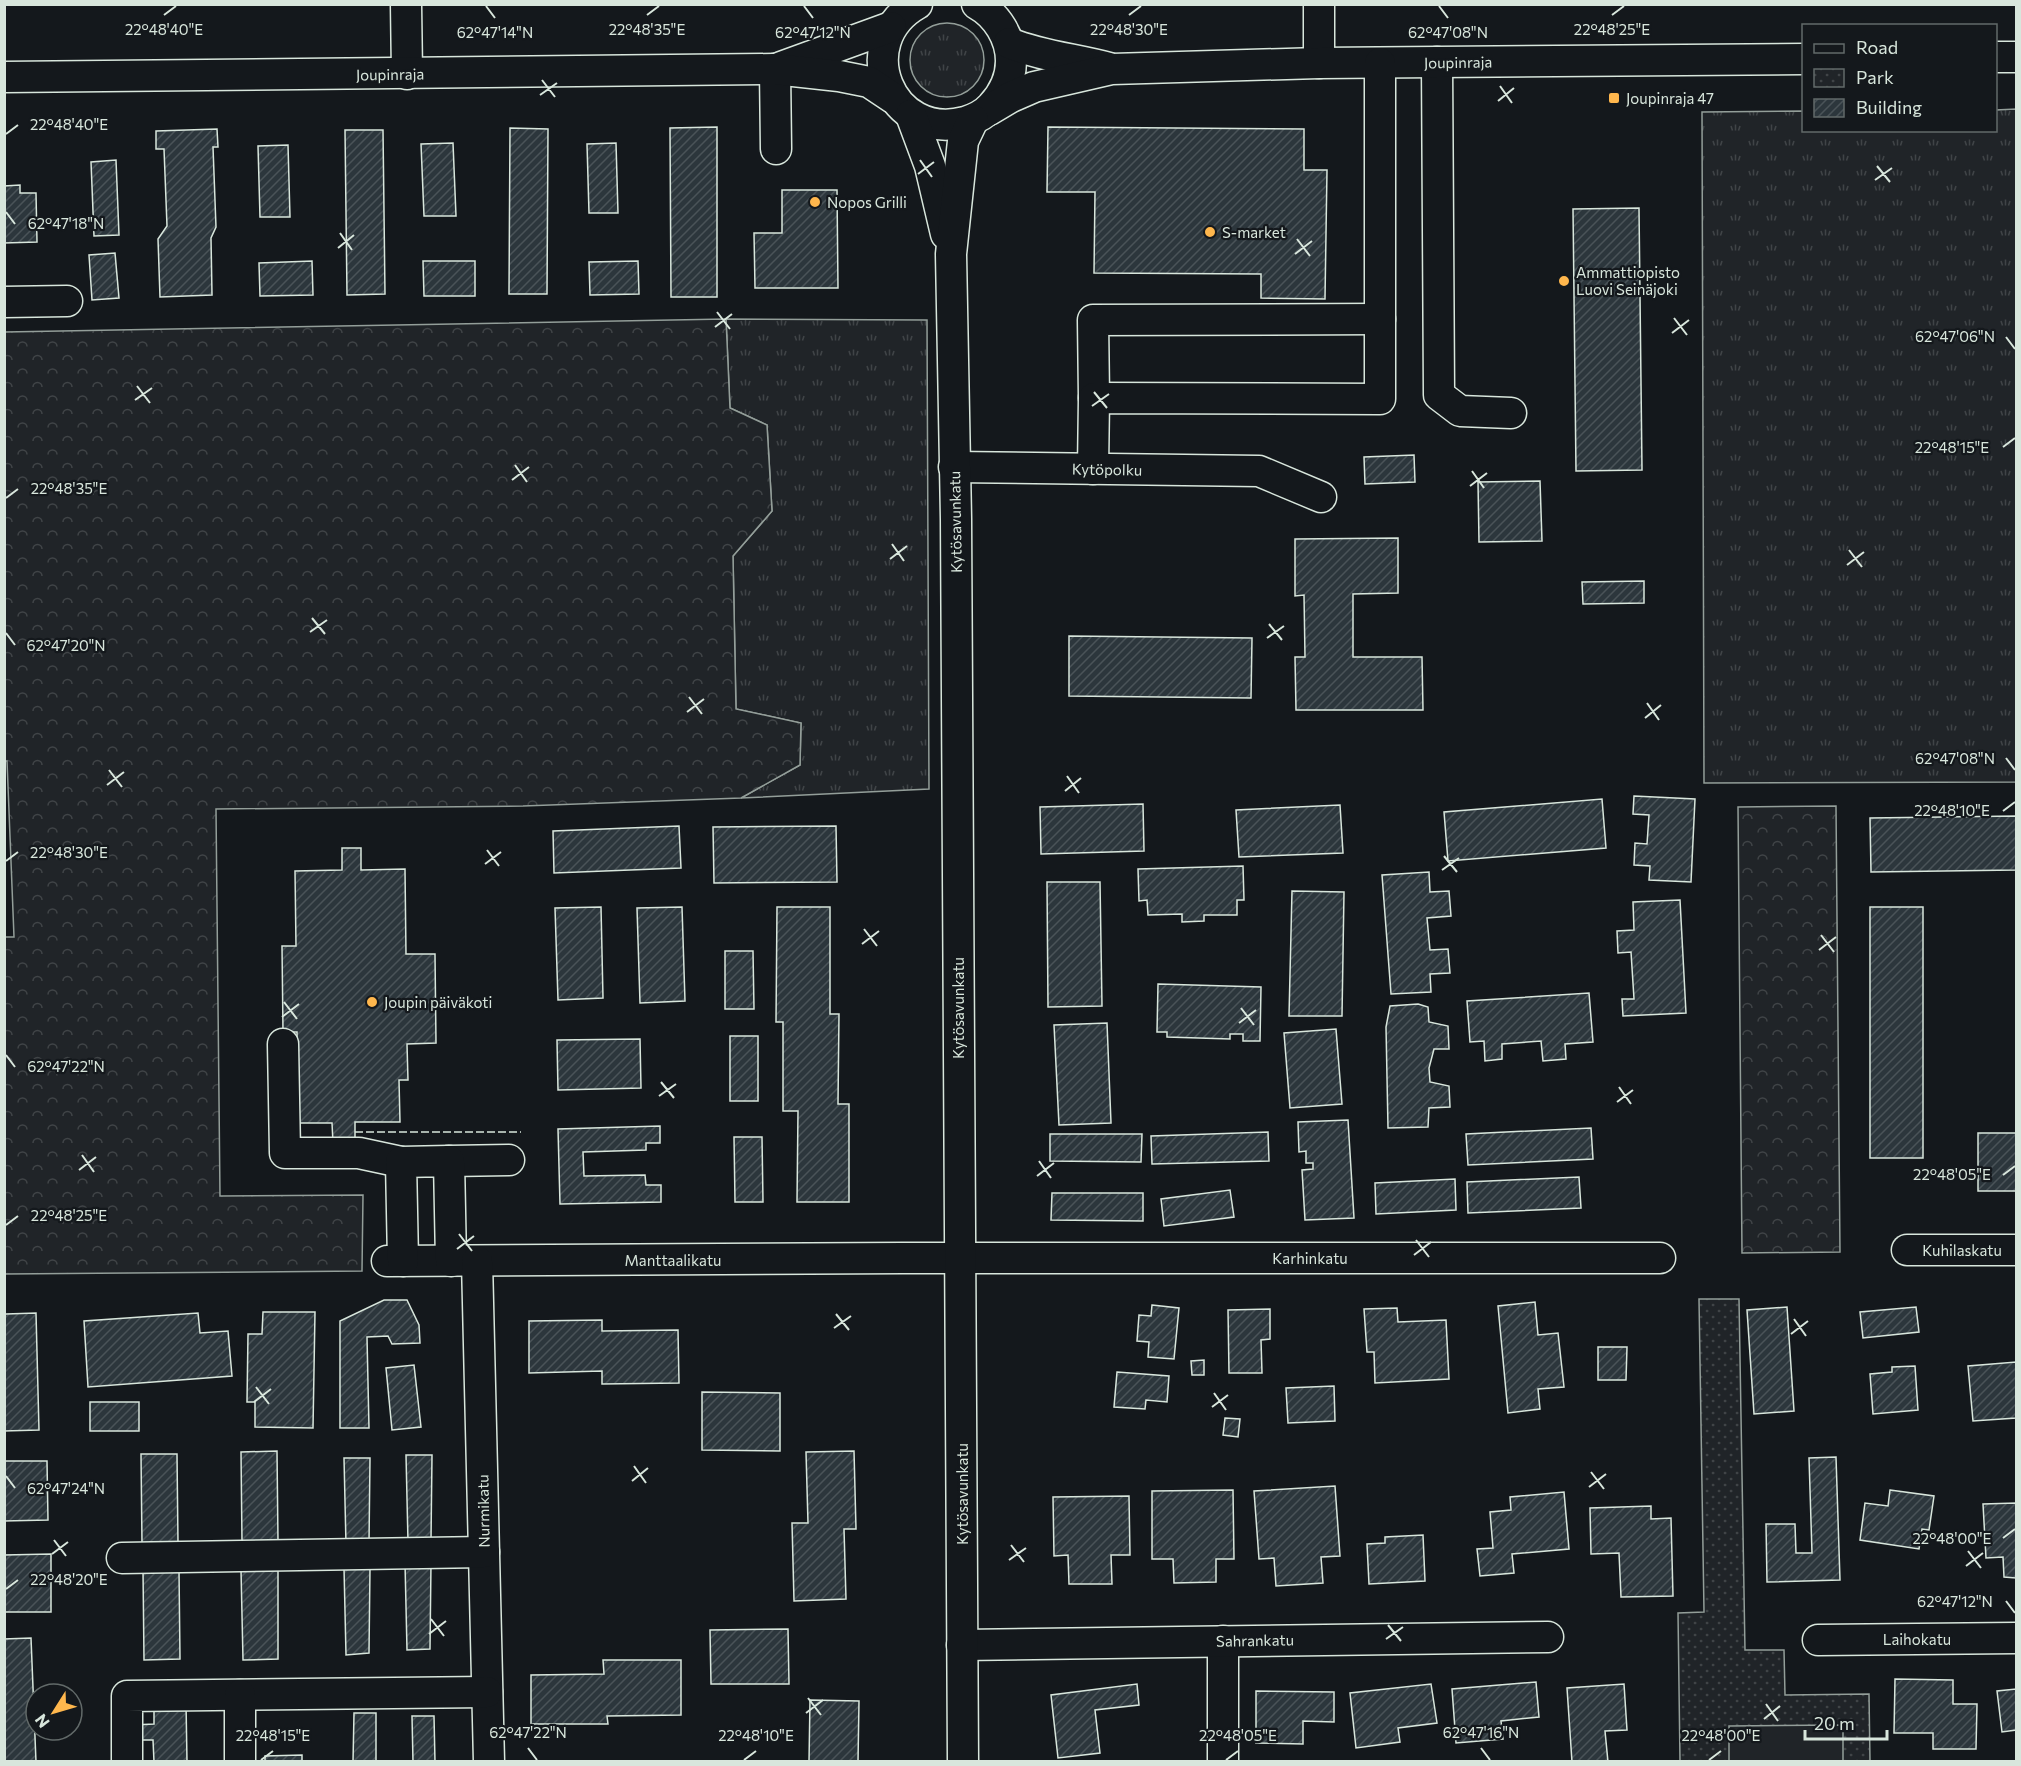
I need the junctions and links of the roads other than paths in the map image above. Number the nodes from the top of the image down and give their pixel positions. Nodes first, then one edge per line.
1 (406, 4) edge
2 (917, 4) edge
3 (1319, 4) edge
4 (981, 6) edge
5 (891, 27) junction
6 (1009, 43) junction
7 (1997, 57) edge
8 (2016, 57) edge
9 (1802, 59) edge
10 (1437, 62) junction
11 (1319, 63) junction
12 (1380, 63) junction
13 (775, 69) junction
14 (1112, 69) junction
15 (407, 74) junction
16 (4, 77) edge
17 (902, 106) junction
18 (981, 115) junction
19 (776, 148) dead end
20 (951, 254) junction
21 (67, 301) dead end
22 (4, 302) edge
23 (1380, 319) junction
24 (1094, 398) junction
25 (1511, 413) dead end
26 (954, 467) junction
27 (1093, 469) junction
28 (1321, 497) dead end
29 (283, 1044) dead end
30 (509, 1160) dead end
31 (449, 1161) junction
32 (401, 1162) junction
33 (1907, 1250) dead end
34 (2016, 1250) edge
35 (960, 1258) junction
36 (1660, 1258) dead end
37 (464, 1261) junction
38 (484, 1552) junction
39 (122, 1558) dead end
40 (1548, 1637) dead end
41 (2016, 1638) edge
42 (1818, 1640) dead end
43 (1222, 1641) junction
44 (962, 1645) junction
45 (487, 1692) junction
46 (240, 1695) junction
47 (127, 1761) edge
48 (240, 1761) edge
49 (489, 1761) edge
50 (963, 1761) edge
51 (1223, 1761) edge

1 - 15 street
2 - 5 street
3 - 11 street
4 - 6 street
5 - 13 street, Joupinraja
5 - 17 street, Kytösavunkatu
6 - 14 street, Joupinraja
6 - 18 street, Kytösavunkatu
7 - 8 street
9 - 10 street, Joupinraja
10 - 12 street, Joupinraja
10 - 25 street
11 - 12 street, Joupinraja
11 - 14 street, Joupinraja
12 - 23 street
13 - 15 street, Joupinraja
13 - 17 street, Joupinraja
13 - 19 street
14 - 18 street, Joupinraja
15 - 16 street, Joupinraja
17 - 18 street, Joupinraja
17 - 20 street, Kytösavunkatu
18 - 20 street, Kytösavunkatu
20 - 26 street, Kytösavunkatu
21 - 22 street
23 - 24 street
23 - 24 street
24 - 27 street
26 - 27 street, Kytöpolku
26 - 35 street, Kytösavunkatu
27 - 28 street, Kytöpolku
29 - 32 street
30 - 31 street
31 - 32 street
31 - 37 street, Nurmikatu
32 - 37 street, Manttaalikatu
33 - 34 street, Kuhilaskatu
35 - 36 street, Karhinkatu
35 - 37 street, Manttaalikatu
35 - 44 street, Kytösavunkatu
37 - 38 street, Nurmikatu
38 - 39 street
38 - 45 street, Nurmikatu
40 - 43 street, Sahrankatu
41 - 42 street, Laihokatu
43 - 44 street, Sahrankatu
43 - 51 street
44 - 50 street, Kytösavunkatu
45 - 46 street
45 - 49 street, Nurmikatu
46 - 47 street
46 - 48 street

